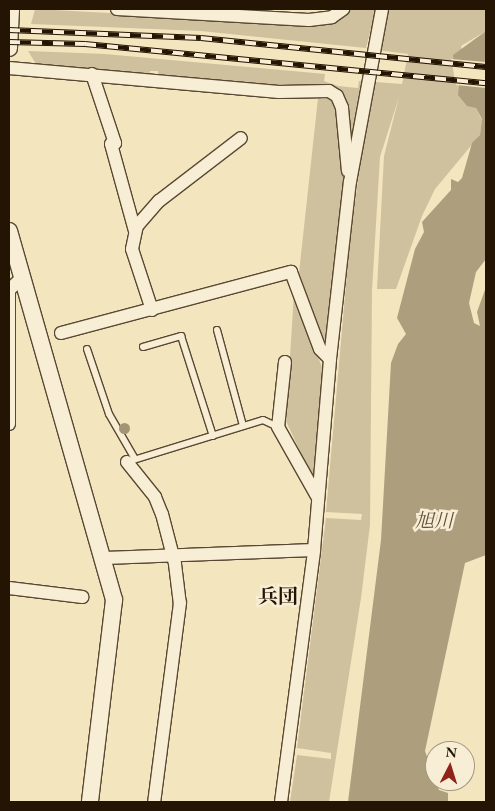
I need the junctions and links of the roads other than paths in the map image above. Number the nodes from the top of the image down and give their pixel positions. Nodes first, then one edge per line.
1 (11, 9) edge
2 (117, 9) edge
3 (343, 9) edge
4 (382, 9) edge
5 (9, 48) edge
6 (9, 68) edge
7 (92, 74) junction
8 (241, 138) dead end
9 (350, 182) junction
10 (9, 231) edge
11 (135, 231) junction
12 (22, 278) junction
13 (152, 310) junction
14 (9, 323) edge
15 (216, 330) dead end
16 (61, 333) dead end
17 (143, 347) dead end
18 (87, 349) dead end
19 (330, 359) junction
20 (285, 362) dead end
21 (9, 424) edge
22 (243, 426) junction
23 (278, 427) junction
24 (213, 436) junction
25 (131, 461) junction
26 (318, 498) junction
27 (314, 550) junction
28 (172, 554) junction
29 (105, 558) junction
30 (9, 588) edge
31 (82, 597) dead end
32 (90, 802) edge
33 (154, 802) edge
34 (281, 802) edge

1 - 5 street
2 - 3 street
4 - 9 street
6 - 7 street
7 - 9 street
7 - 11 street
8 - 11 street
9 - 19 street
10 - 12 street
11 - 13 street
12 - 14 street
12 - 29 street
13 - 16 street
13 - 19 street
14 - 21 street
15 - 22 lane
17 - 24 lane
18 - 25 lane
19 - 26 street
20 - 23 street
22 - 23 lane
22 - 24 lane
23 - 26 street
24 - 25 lane
25 - 28 street
26 - 27 street
27 - 28 street
27 - 34 street
28 - 29 street
28 - 33 street
29 - 32 street
30 - 31 street

